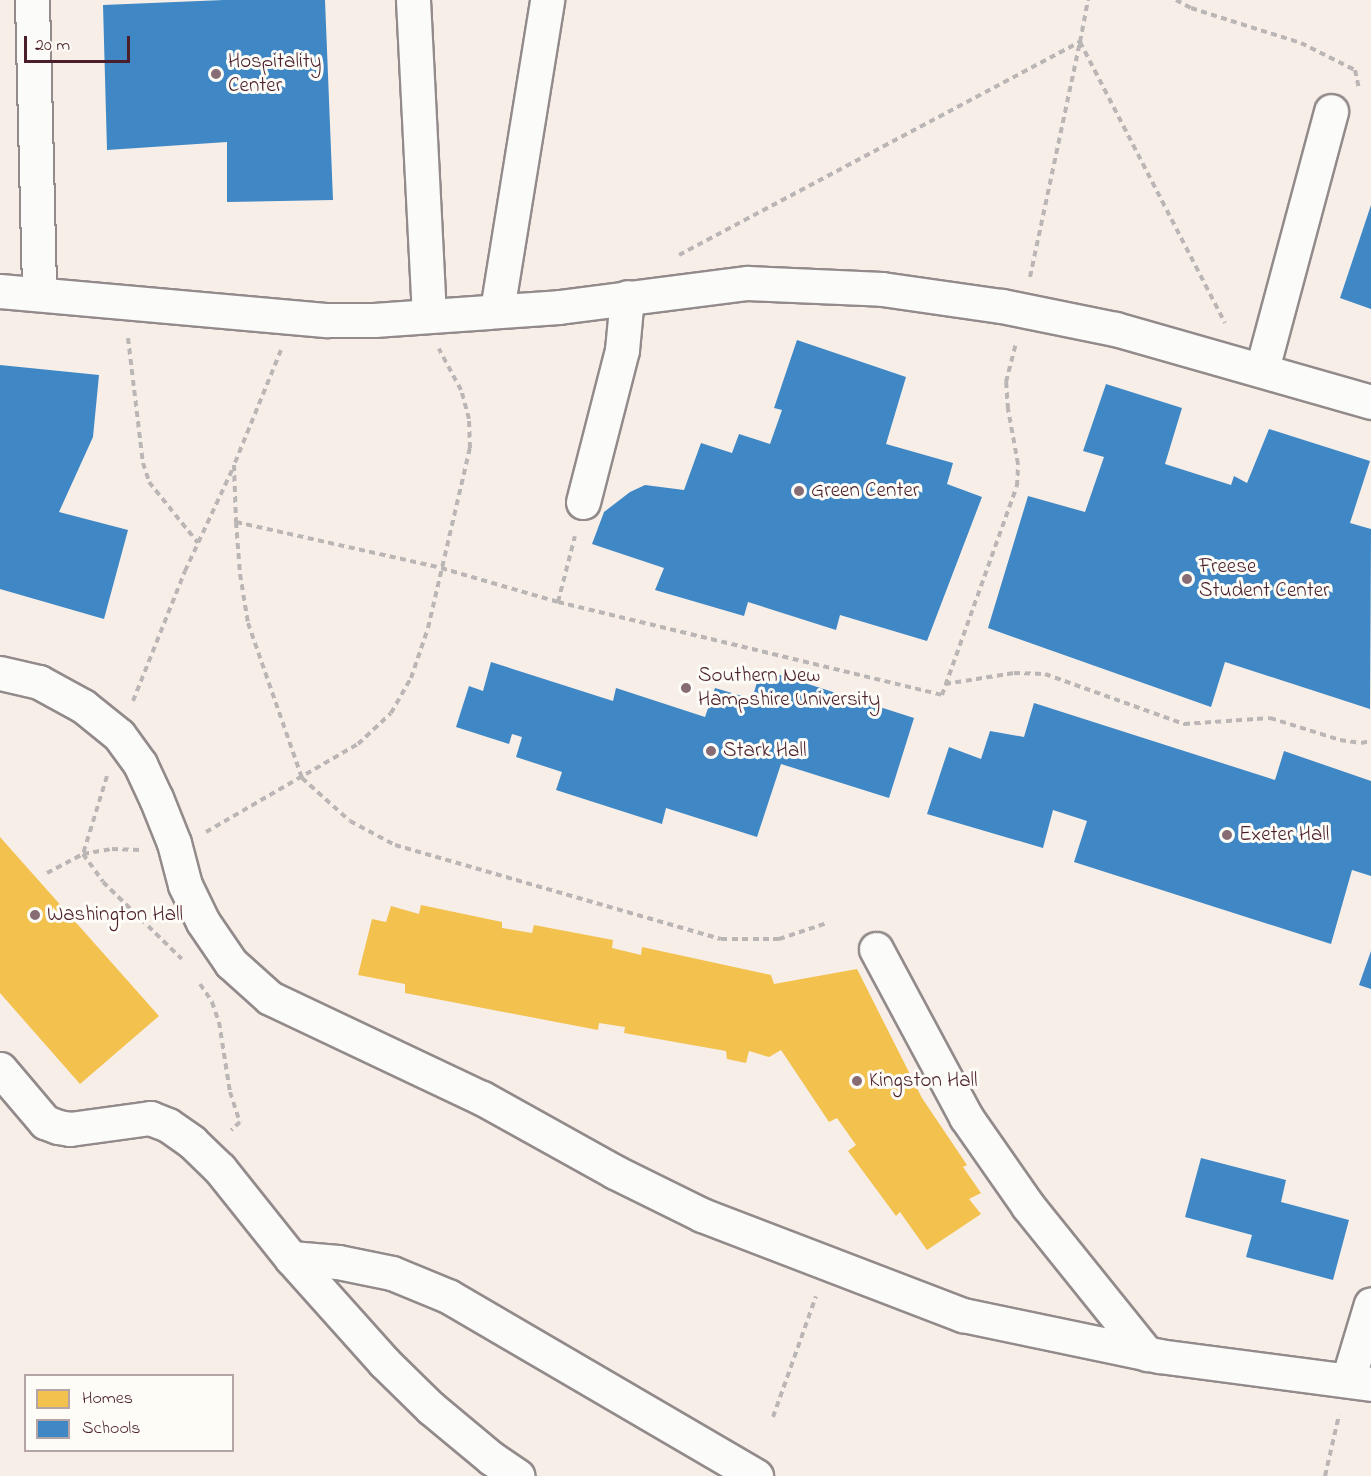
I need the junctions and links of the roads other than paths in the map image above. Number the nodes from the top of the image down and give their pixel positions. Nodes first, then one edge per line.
1 (32, 0) edge
2 (412, 0) edge
3 (547, 0) edge
4 (1331, 111) dead end
5 (0, 291) edge
6 (39, 294) junction
7 (627, 297) junction
8 (497, 310) junction
9 (429, 315) junction
10 (1262, 369) junction
11 (1371, 402) edge
12 (583, 502) road end
13 (0, 673) edge
14 (876, 949) dead end
15 (0, 1069) edge
16 (291, 1258) junction
17 (1371, 1304) edge
18 (1147, 1354) junction
19 (1359, 1382) edge
20 (486, 1467) edge
21 (518, 1476) edge
22 (756, 1476) edge

1 - 6 lane
2 - 9 lane
3 - 8 lane
4 - 10 lane
5 - 6 lane
6 - 9 lane
7 - 8 lane
7 - 10 lane
7 - 12 lane
8 - 9 lane
10 - 11 lane
13 - 18 lane
14 - 18 lane
15 - 16 lane
16 - 20 lane
16 - 22 lane
17 - 19 lane
18 - 19 lane
20 - 21 lane

